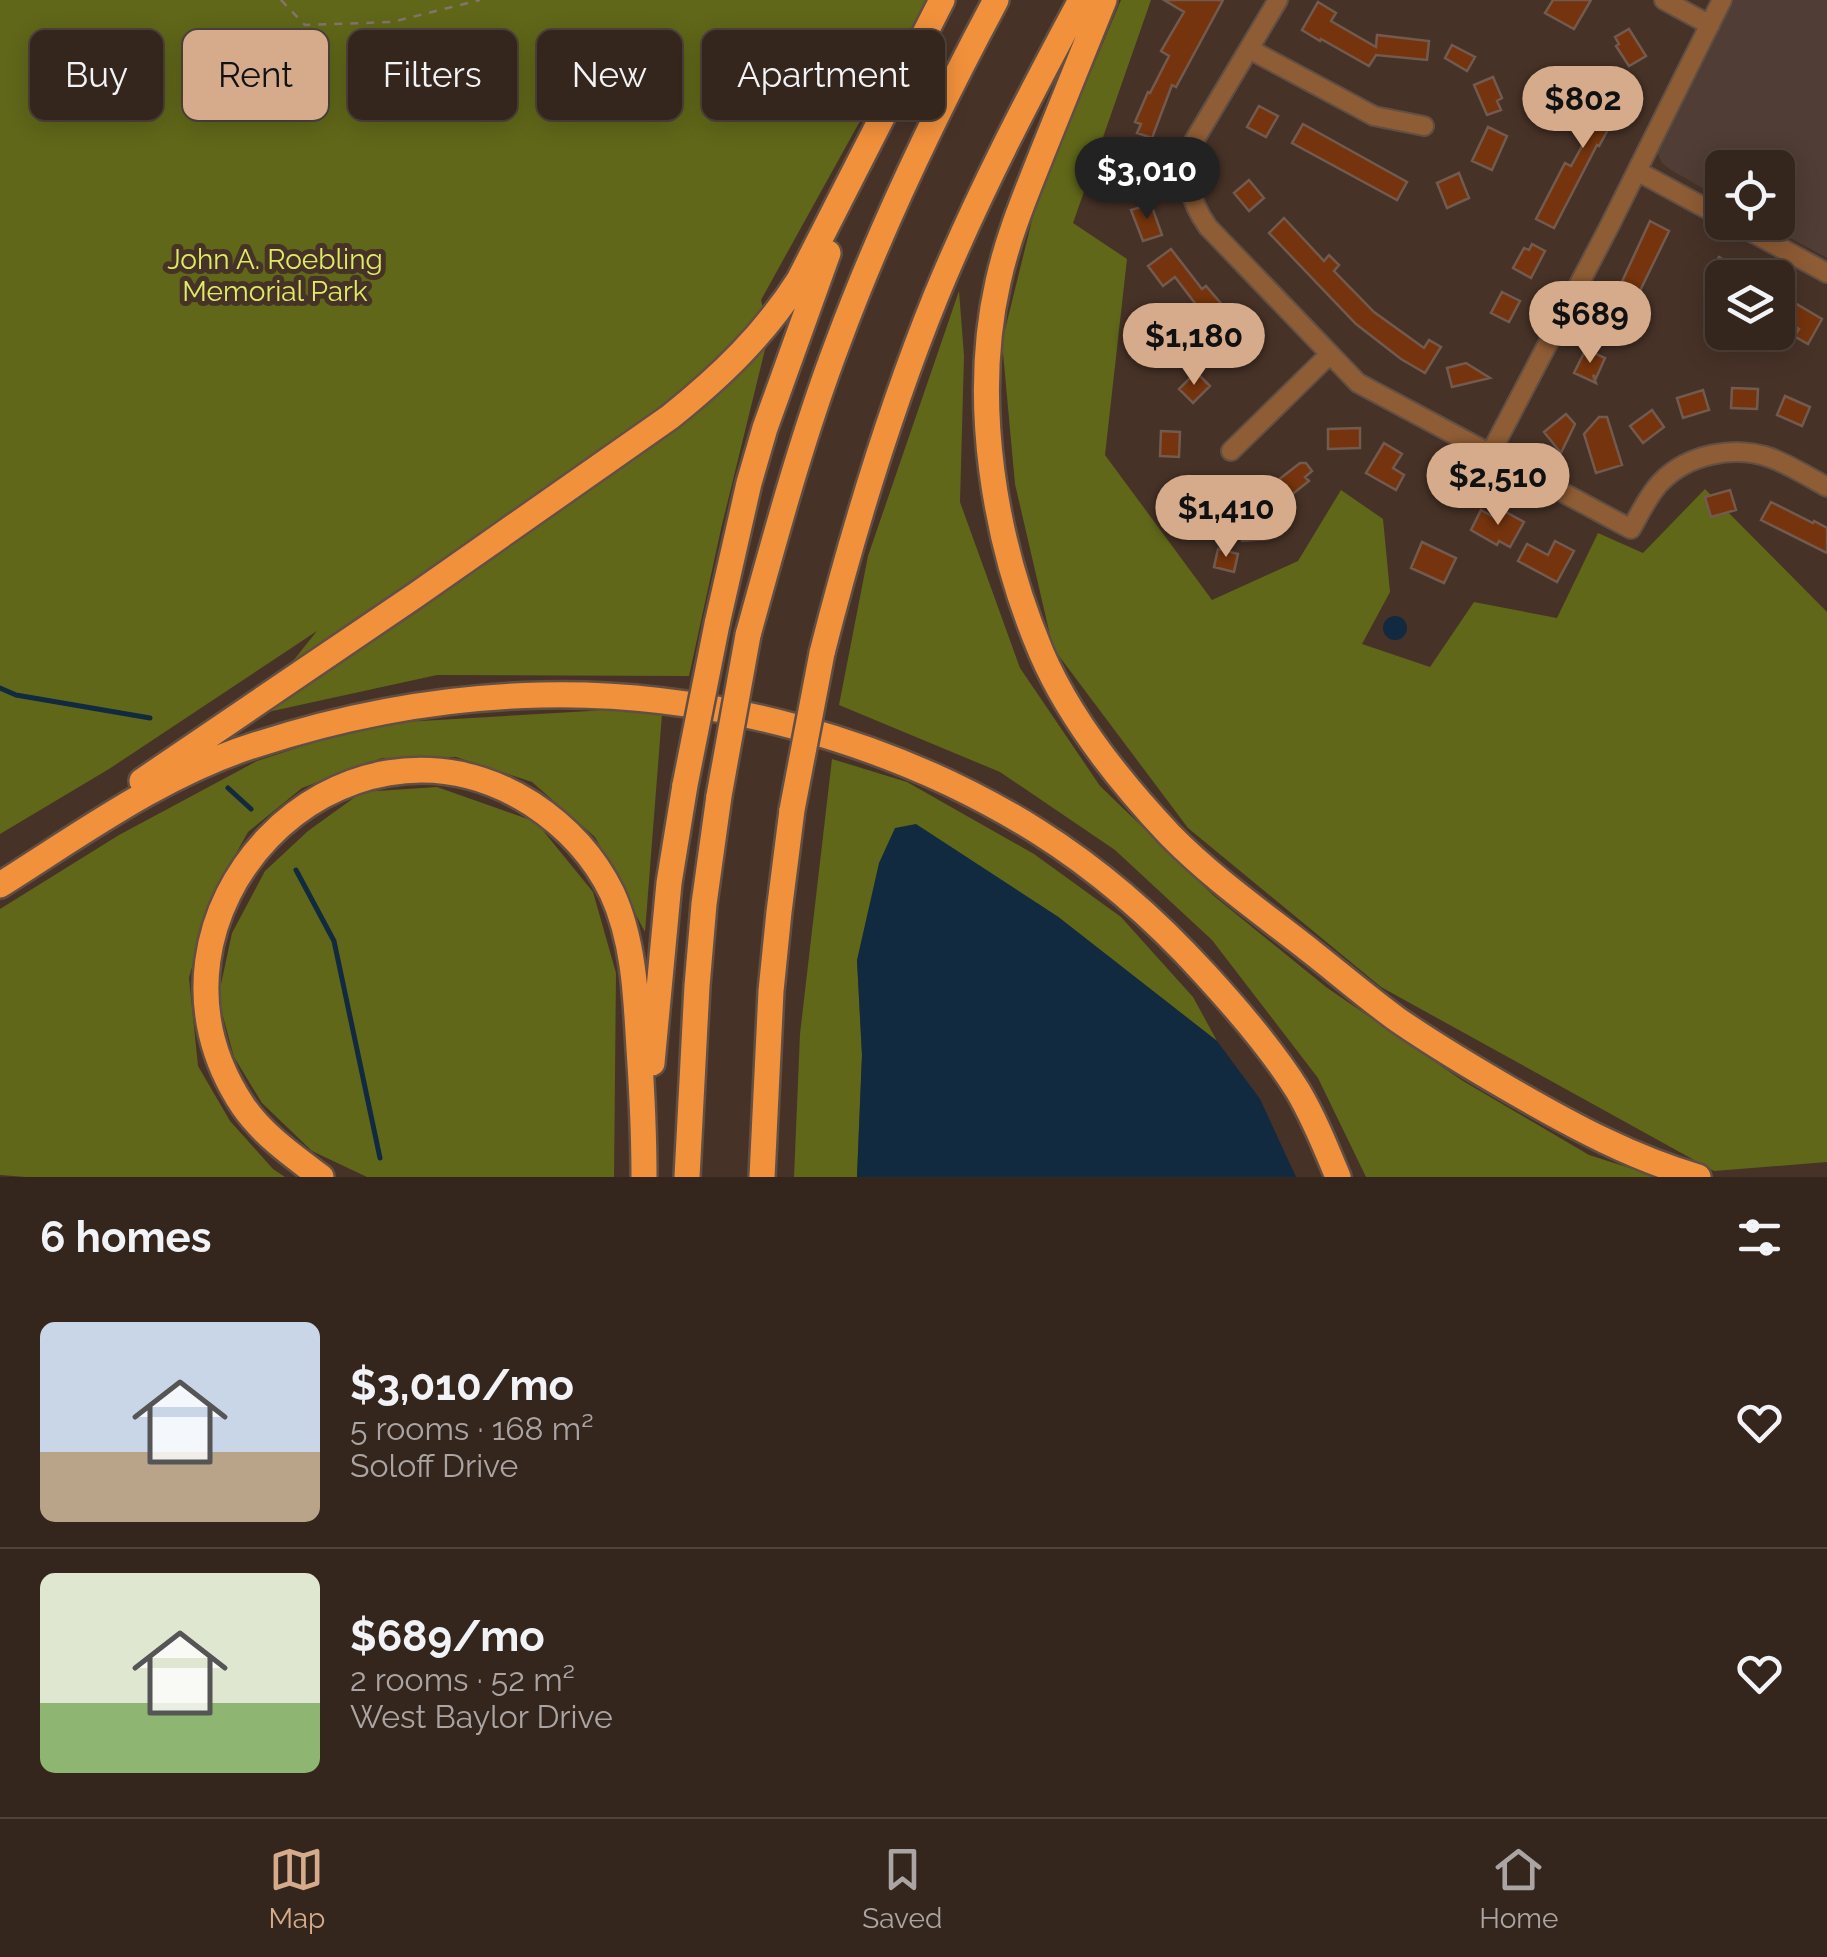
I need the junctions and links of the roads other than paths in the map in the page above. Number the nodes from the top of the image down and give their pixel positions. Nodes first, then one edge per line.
1 (942, 0) edge
2 (996, 0) edge
3 (1081, 0) edge
4 (1104, 0) edge
5 (1278, 0) edge
6 (1664, 0) edge
7 (1722, 0) edge
8 (1710, 25) junction
9 (1248, 49) junction
10 (1424, 126) dead end
11 (868, 145) junction
12 (1637, 171) junction
13 (1705, 208) edge
14 (1769, 240) edge
15 (1825, 268) edge
16 (1330, 354) junction
17 (1231, 451) dead end
18 (1490, 454) junction
19 (1827, 486) edge
20 (0, 885) edge
21 (644, 1130) junction
22 (321, 1177) edge
23 (644, 1177) edge
24 (687, 1177) edge
25 (762, 1177) edge
26 (1338, 1177) edge
27 (1698, 1177) edge

1 - 11 highway
2 - 24 highway, bridge
3 - 25 highway, bridge
4 - 27 highway
5 - 9 street
6 - 8 street
7 - 8 street
8 - 12 street
9 - 10 street
9 - 16 street
11 - 20 highway
11 - 21 highway, bridge
12 - 13 street
12 - 18 street
14 - 15 street
16 - 17 street
16 - 18 street
18 - 19 street
20 - 26 highway
21 - 22 highway
21 - 23 highway

